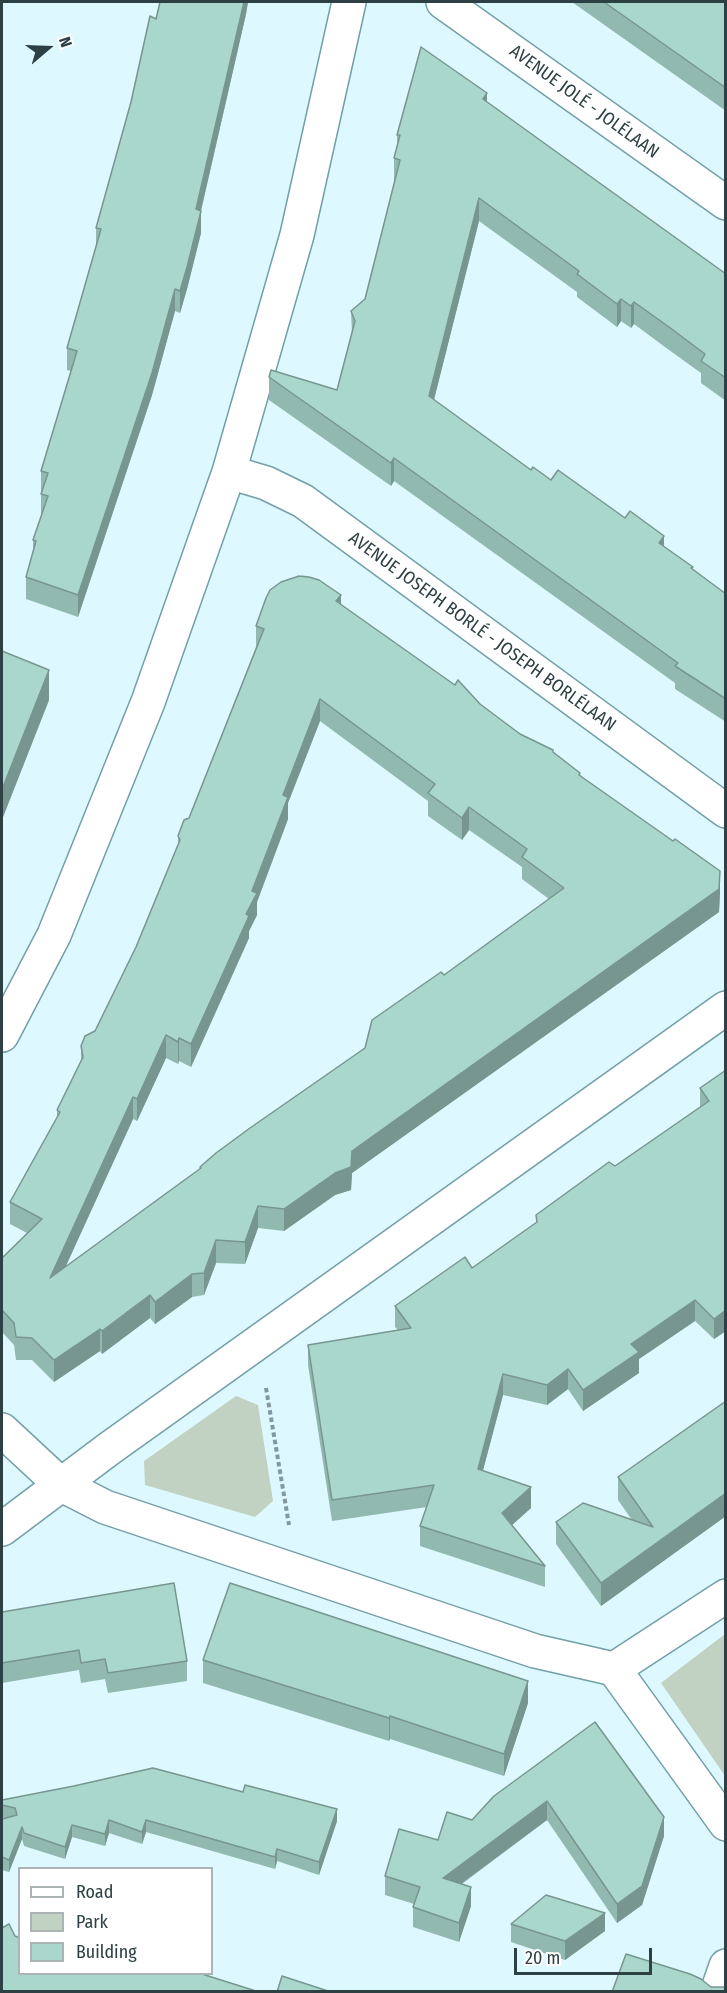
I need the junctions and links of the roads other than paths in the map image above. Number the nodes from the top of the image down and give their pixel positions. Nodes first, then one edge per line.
1 (349, 2) edge
2 (443, 2) edge
3 (726, 203) edge
4 (229, 472) junction
5 (726, 811) edge
6 (726, 1008) edge
7 (2, 1035) edge
8 (2, 1430) edge
9 (60, 1484) junction
10 (2, 1529) edge
11 (726, 1596) edge
12 (614, 1670) junction
13 (726, 1824) edge
14 (726, 1966) edge
15 (717, 1992) edge

1 - 4 street
2 - 3 street, AVENUE JOLÉ - JOLÉLAAN
4 - 5 street, AVENUE JOSEPH BORLÉ - JOSEPH BORLÉLAAN
4 - 7 street
6 - 9 street
8 - 9 street
9 - 10 street
9 - 12 street
11 - 12 street
12 - 13 street
14 - 15 street

